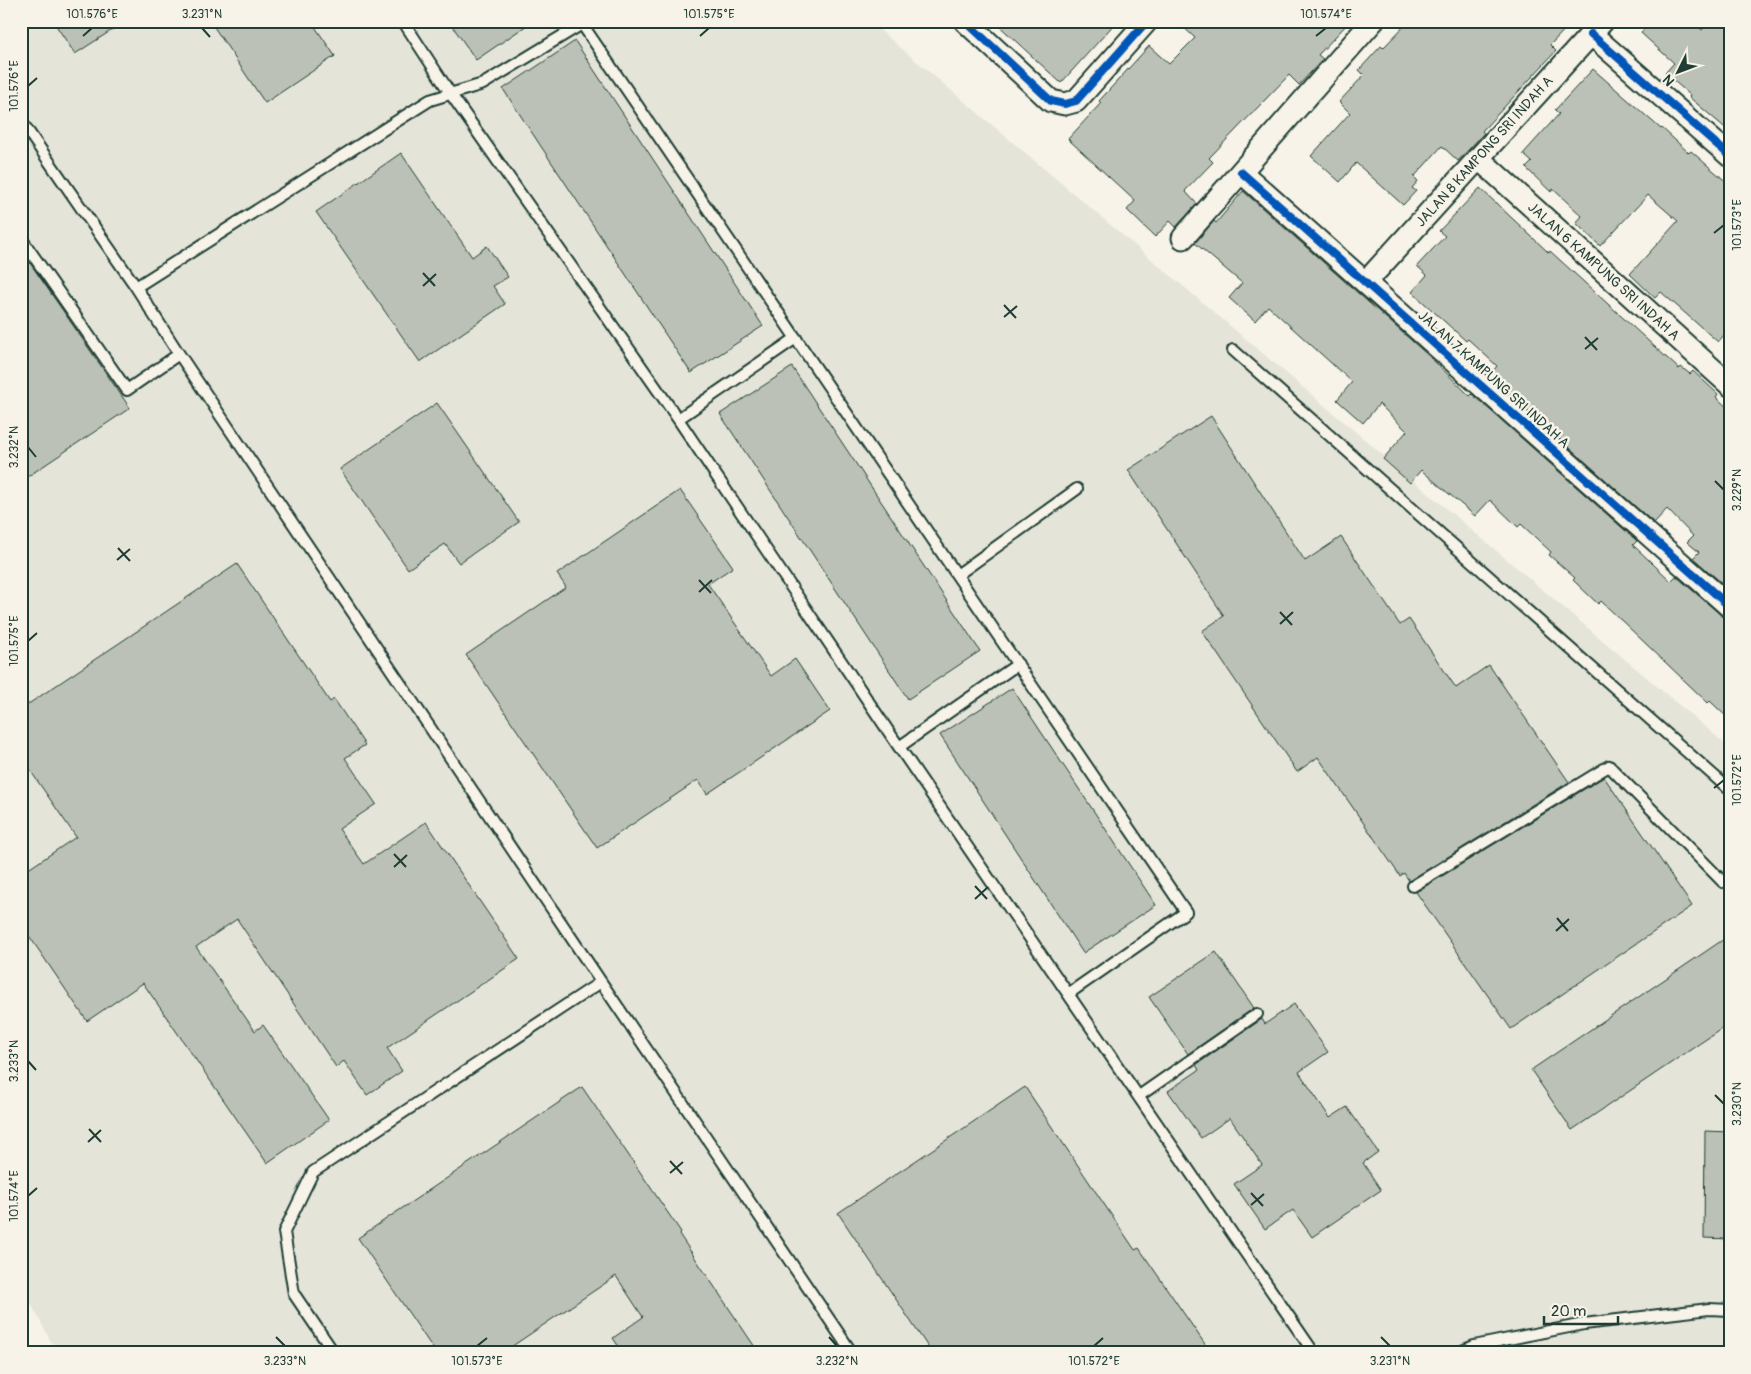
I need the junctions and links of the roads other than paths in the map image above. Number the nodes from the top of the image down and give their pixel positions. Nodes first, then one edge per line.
1 (403, 21) edge
2 (965, 21) edge
3 (1147, 21) edge
4 (1373, 21) edge
5 (1597, 28) edge
6 (450, 93) junction
7 (21, 121) edge
8 (1730, 156) edge
9 (1478, 158) junction
10 (1241, 172) junction
11 (21, 238) edge
12 (1183, 238) dead end
13 (1366, 282) junction
14 (136, 287) junction
15 (796, 338) junction
16 (1233, 350) dead end
17 (179, 354) junction
18 (1730, 385) edge
19 (678, 419) junction
20 (1076, 489) dead end
21 (957, 575) junction
22 (1730, 607) edge
23 (1018, 664) junction
24 (899, 747) junction
25 (1730, 790) edge
26 (1730, 876) edge
27 (1413, 886) dead end
28 (601, 982) junction
29 (1068, 994) junction
30 (1257, 1014) dead end
31 (1139, 1096) junction
32 (1730, 1310) edge
33 (334, 1353) edge
34 (852, 1353) edge
35 (1314, 1353) edge
36 (1457, 1353) edge

1 - 6 lane
2 - 3 street
4 - 10 street
5 - 8 street
5 - 9 street, JALAN 8 KAMPONG SRI INDAH A
6 - 14 lane
6 - 15 lane
6 - 19 lane
7 - 14 lane
9 - 13 street, JALAN 8 KAMPONG SRI INDAH A
9 - 18 street, JALAN 6 KAMPUNG SRI INDAH A
10 - 12 street
10 - 13 street, JALAN 7 KAMPUNG SRI INDAH A
11 - 17 lane
13 - 22 street, JALAN 7 KAMPUNG SRI INDAH A
14 - 17 lane
15 - 19 lane
15 - 21 lane
16 - 25 lane
17 - 28 lane
19 - 24 lane
20 - 21 lane
21 - 23 lane
23 - 24 lane
23 - 29 lane
24 - 29 lane
26 - 27 lane
28 - 33 lane
28 - 34 lane
29 - 31 lane
30 - 31 lane
31 - 35 lane
32 - 36 lane

